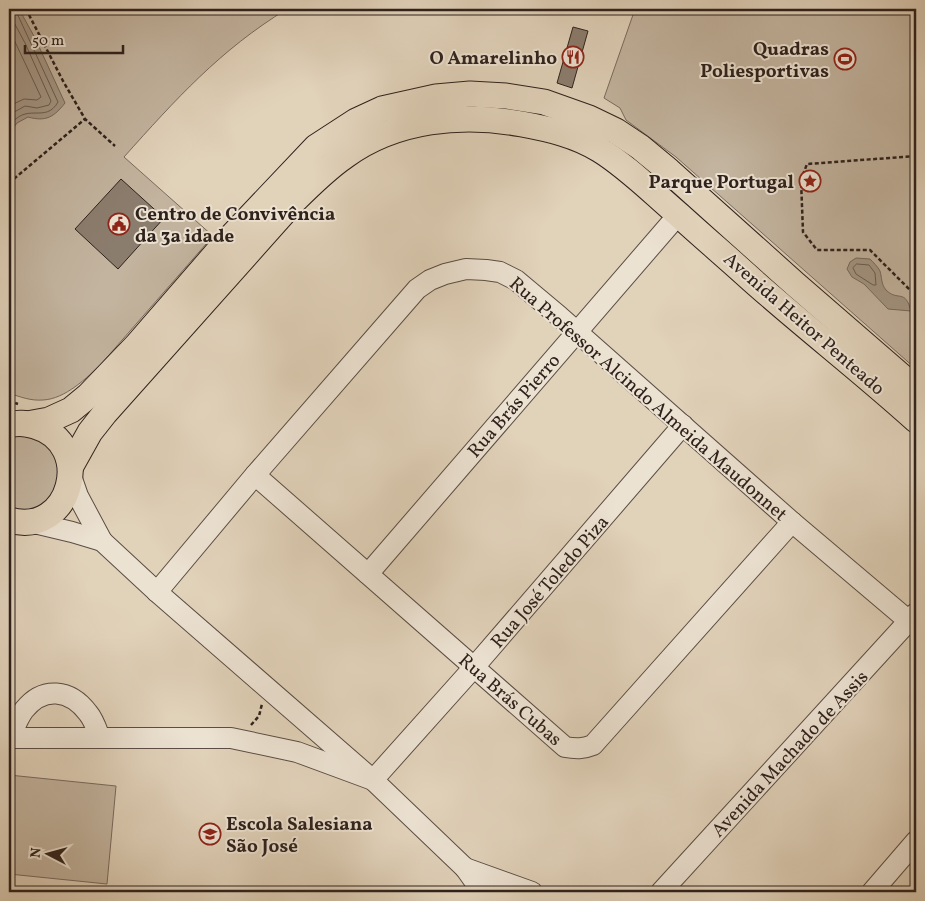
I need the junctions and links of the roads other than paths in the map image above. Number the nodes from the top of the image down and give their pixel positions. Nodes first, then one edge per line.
1 (685, 221) junction
2 (577, 332) junction
3 (916, 389) edge
4 (16, 416) edge
5 (916, 420) edge
6 (683, 425) junction
7 (71, 471) junction
8 (255, 475) junction
9 (792, 522) junction
10 (17, 524) edge
11 (102, 541) junction
12 (368, 574) junction
13 (157, 592) junction
14 (914, 621) edge
15 (475, 666) junction
16 (10, 738) edge
17 (100, 738) junction
18 (373, 780) junction
19 (916, 841) edge
20 (465, 868) junction
21 (482, 892) edge
22 (532, 892) edge
23 (661, 892) edge
24 (872, 892) edge

1 - 2 street, Rua Brás Pierro
1 - 5 main road, Avenida Heitor Penteado
1 - 7 main road, Avenida Heitor Penteado
2 - 6 street, Rua Professor Alcindo Almeida Maudonnet
2 - 8 street, Rua Professor Alcindo Almeida Maudonnet
2 - 12 street, Rua Brás Pierro
3 - 4 main road, Avenida Heitor Penteado
4 - 7 main road
6 - 9 street, Rua Professor Alcindo Almeida Maudonnet
6 - 15 street, Rua José Toledo Piza
7 - 10 main road, Avenida Heitor Penteado
7 - 11 street
8 - 12 street, Rua Brás Cubas
8 - 13 street, Rua Professor Alcindo Almeida Maudonnet
9 - 14 street, Rua Professor Alcindo Almeida Maudonnet
9 - 15 street, Rua Brás Cubas
10 - 11 street
11 - 13 street
12 - 15 street, Rua Brás Cubas
13 - 18 street
14 - 23 street, Avenida Machado de Assis
15 - 18 street, Rua José Toledo Piza
16 - 17 street
16 - 17 street
17 - 18 street
18 - 20 street
19 - 24 street
20 - 21 street
20 - 22 street

